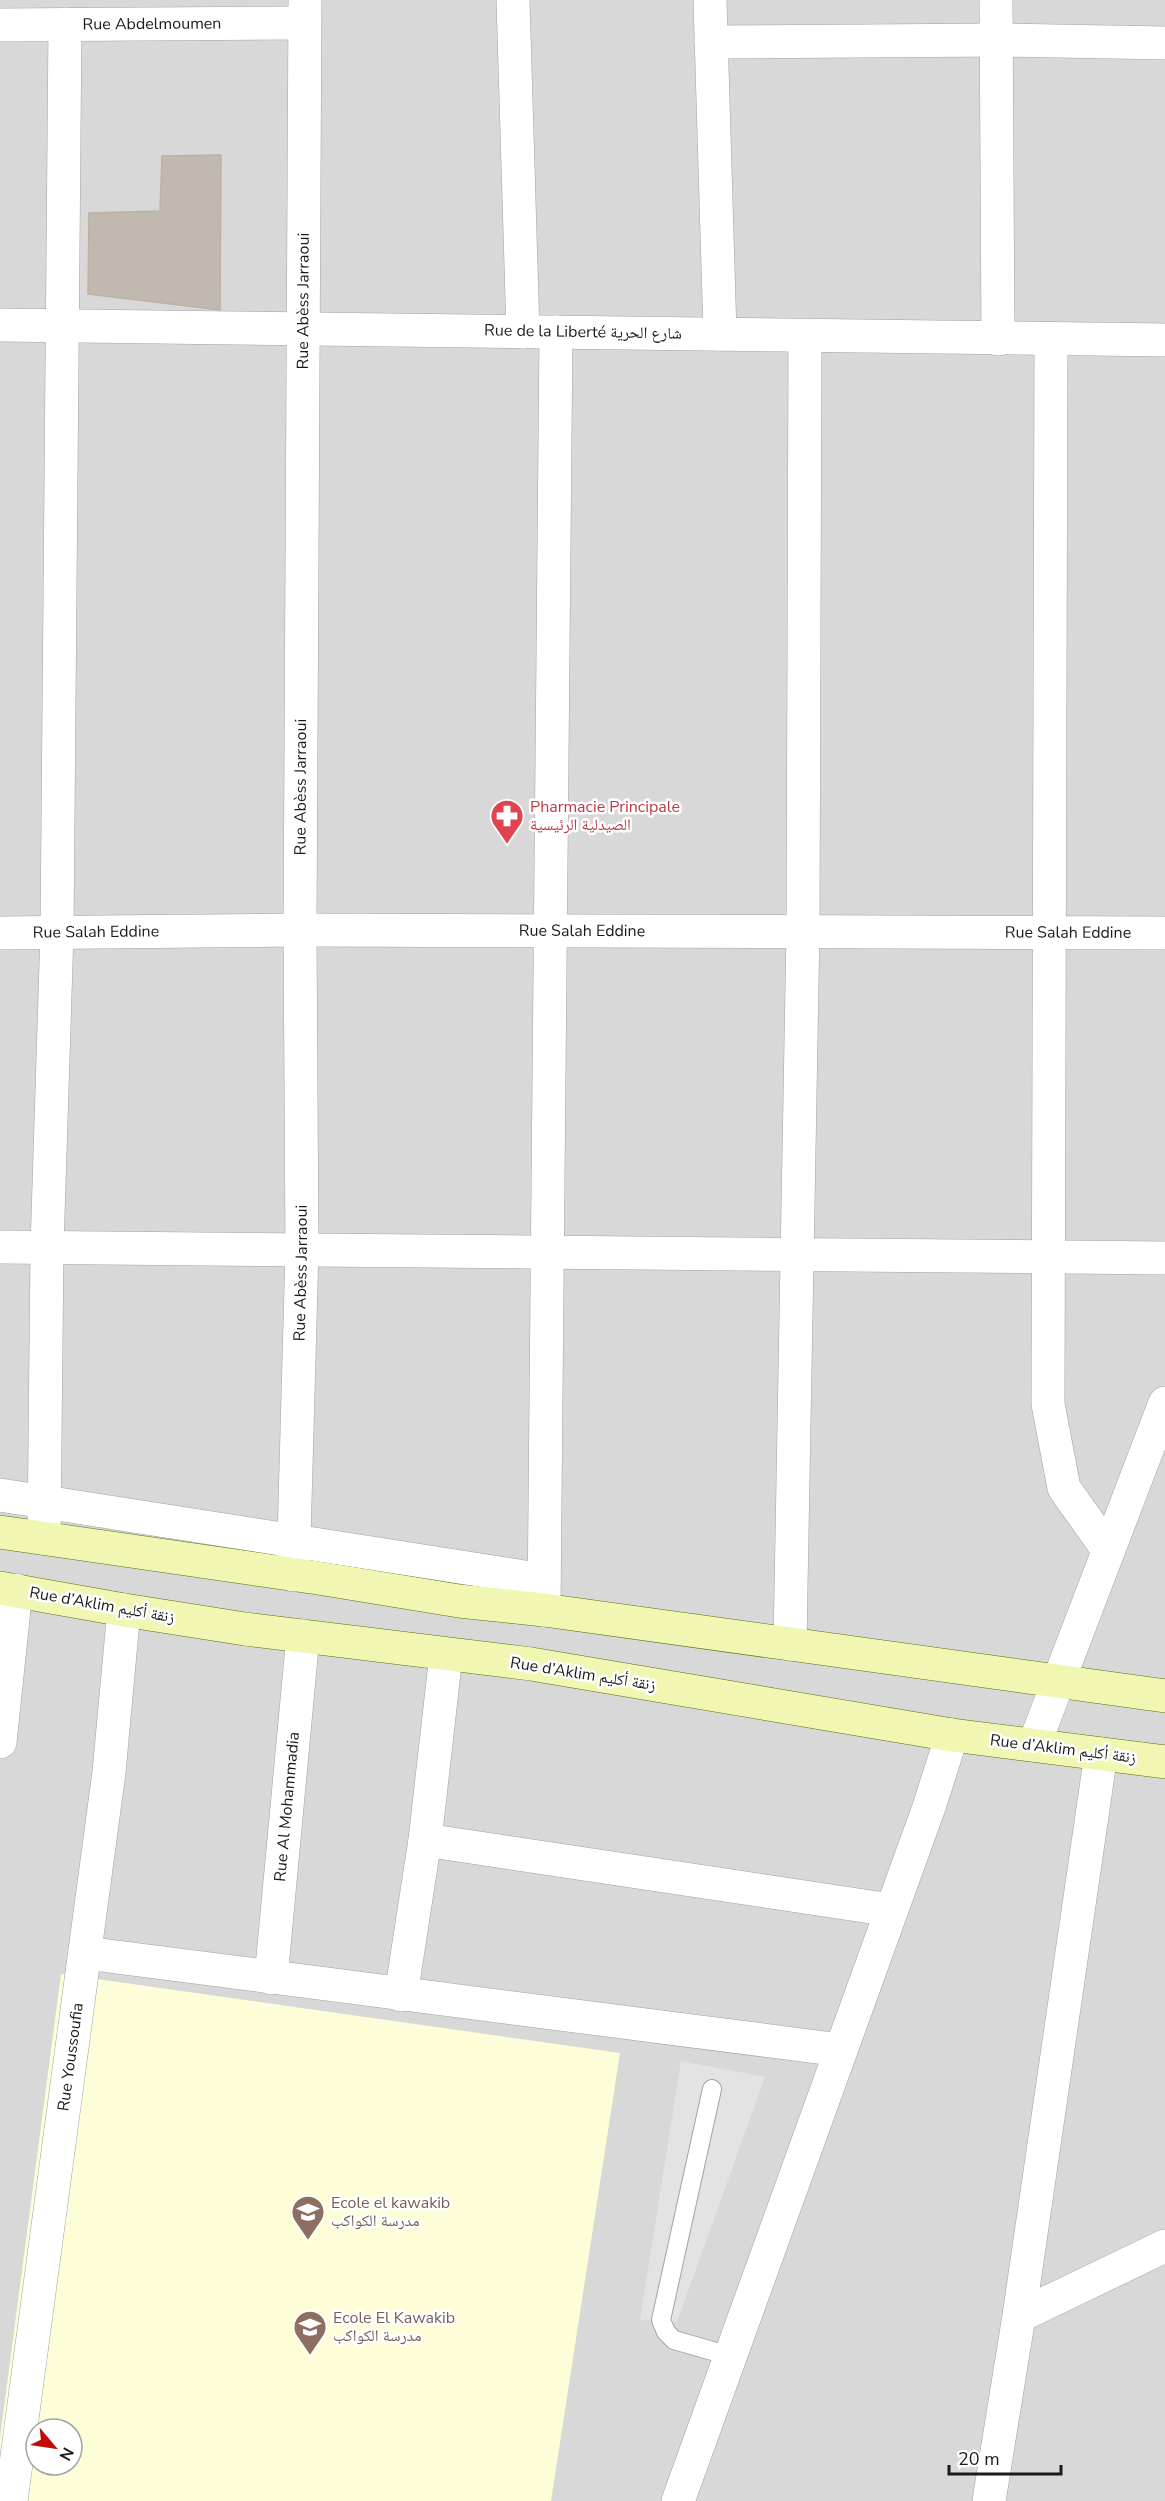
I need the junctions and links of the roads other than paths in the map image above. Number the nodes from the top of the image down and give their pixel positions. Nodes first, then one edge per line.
1 (513, 0) edge
2 (710, 0) edge
3 (996, 0) edge
4 (304, 12) edge
5 (65, 24) junction
6 (0, 25) edge
7 (997, 40) junction
8 (711, 42) junction
9 (1165, 43) edge
10 (0, 325) edge
11 (61, 326) junction
12 (303, 329) junction
13 (523, 332) junction
14 (556, 332) junction
15 (720, 334) junction
16 (805, 336) junction
17 (998, 339) junction
18 (1051, 339) junction
19 (1165, 340) edge
20 (300, 930) junction
21 (550, 931) junction
22 (802, 931) junction
23 (57, 932) junction
24 (1049, 932) junction
25 (0, 933) edge
26 (1165, 933) edge
27 (0, 1248) edge
28 (47, 1248) junction
29 (302, 1250) junction
30 (548, 1252) junction
31 (798, 1254) junction
32 (1048, 1257) junction
33 (1165, 1258) edge
34 (1165, 1403) edge
35 (0, 1496) edge
36 (43, 1502) junction
37 (0, 1532) edge
38 (44, 1538) junction
39 (294, 1541) junction
40 (1108, 1550) junction
41 (293, 1575) junction
42 (8, 1589) edge
43 (544, 1595) junction
44 (124, 1610) junction
45 (303, 1636) junction
46 (790, 1644) junction
47 (446, 1655) junction
48 (1057, 1681) junction
49 (1165, 1696) edge
50 (952, 1735) junction
51 (0, 1742) edge
52 (1034, 1745) junction
53 (1101, 1754) junction
54 (1165, 1762) edge
55 (425, 1840) junction
56 (891, 1910) junction
57 (85, 1953) junction
58 (271, 1978) junction
59 (401, 1995) junction
60 (840, 2050) junction
61 (712, 2089) dead end
62 (1165, 2246) edge
63 (1019, 2316) junction
64 (730, 2356) junction
65 (10, 2501) edge
66 (678, 2501) edge
67 (989, 2501) edge

1 - 13 street
2 - 8 street
3 - 7 street
4 - 5 street, Rue Abdelmoumen
4 - 12 street, Rue Abèss Jarraoui
5 - 6 street, Rue Abdelmoumen
5 - 11 street
7 - 8 street
7 - 9 street
7 - 17 street
8 - 15 street
10 - 11 street, Rue de la Liberté شارع الحرية
11 - 12 street, Rue de la Liberté شارع الحرية
11 - 23 street
12 - 13 street, Rue de la Liberté شارع الحرية
12 - 20 street, Rue Abèss Jarraoui
13 - 14 street, Rue de la Liberté شارع الحرية
14 - 15 street, Rue de la Liberté شارع الحرية
14 - 21 street
15 - 16 street, Rue de la Liberté شارع الحرية
16 - 17 street, Rue de la Liberté شارع الحرية
16 - 22 street
17 - 18 street, Rue de la Liberté شارع الحرية
18 - 19 street, Rue de la Liberté شارع الحرية
18 - 24 street
20 - 21 street, Rue Salah Eddine
20 - 23 street, Rue Salah Eddine
20 - 29 street, Rue Abèss Jarraoui
21 - 22 street, Rue Salah Eddine
21 - 30 street
22 - 24 street, Rue Salah Eddine
22 - 31 street
23 - 25 street, Rue Salah Eddine
23 - 28 street
24 - 26 street, Rue Salah Eddine
24 - 32 street
27 - 28 street
28 - 29 street
28 - 36 street
29 - 30 street
29 - 39 street, Rue Abèss Jarraoui
30 - 31 street
30 - 43 street
31 - 32 street
31 - 46 street
32 - 33 street
32 - 40 street
34 - 40 street
35 - 36 street
36 - 38 street
36 - 39 street
37 - 38 street
38 - 41 street
39 - 41 street, Rue Abèss Jarraoui
39 - 43 street
40 - 48 street
41 - 43 street
42 - 44 street, Rue d’Aklim زنقة أكليم
42 - 51 street
43 - 46 street
44 - 45 street, Rue d’Aklim زنقة أكليم
44 - 57 street, Rue Youssoufia
45 - 47 street, Rue d’Aklim زنقة أكليم
45 - 58 street, Rue Al Mohammadia
46 - 48 street
47 - 50 street, Rue d’Aklim زنقة أكليم
47 - 55 street
48 - 49 street
48 - 52 street
50 - 52 street, Rue d’Aklim زنقة أكليم
50 - 56 street
52 - 53 street, Rue d’Aklim زنقة أكليم
53 - 54 street, Rue d’Aklim زنقة أكليم
53 - 63 street
55 - 56 street
55 - 59 street
56 - 60 street
57 - 58 street
57 - 65 street, Rue Youssoufia
58 - 59 street
59 - 60 street
60 - 64 street
61 - 64 lane
62 - 63 street
63 - 67 street
64 - 66 street

